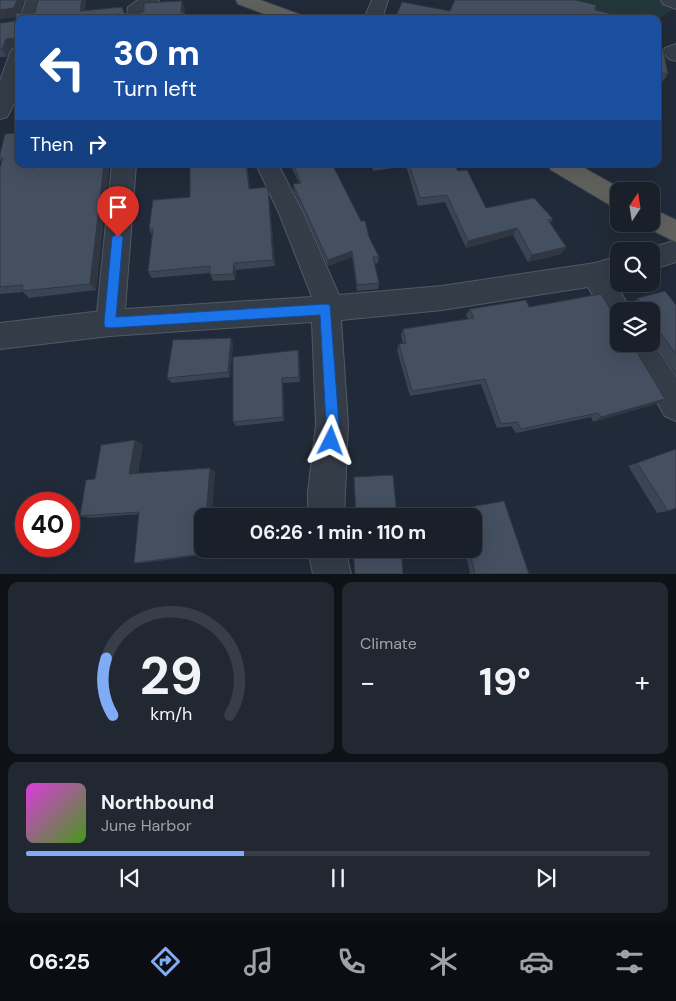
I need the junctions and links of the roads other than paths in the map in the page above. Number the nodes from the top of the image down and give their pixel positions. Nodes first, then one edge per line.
1 (34, 0) edge
2 (151, 0) edge
3 (244, 0) edge
4 (380, 0) edge
5 (669, 0) edge
6 (676, 4) edge
7 (29, 15) edge
8 (136, 15) edge
9 (283, 15) edge
10 (374, 15) edge
11 (676, 50) edge
12 (676, 55) edge
13 (11, 72) edge
14 (0, 112) edge
15 (124, 167) edge
16 (268, 167) edge
17 (565, 167) edge
18 (610, 194) edge
19 (660, 223) edge
20 (676, 232) edge
21 (676, 251) edge
22 (660, 255) edge
23 (607, 271) edge
24 (616, 302) edge
25 (326, 309) junction
26 (110, 323) junction
27 (0, 336) edge
28 (643, 352) edge
29 (676, 404) edge
30 (326, 508) edge
31 (329, 558) edge
32 (332, 574) edge

1 - 7 street
2 - 8 street
3 - 9 highway
4 - 10 street
5 - 6 street
11 - 12 street
13 - 14 street
15 - 26 street
16 - 25 street
17 - 18 highway
19 - 20 highway
21 - 22 street
23 - 24 street
23 - 25 street
25 - 26 street
25 - 30 street
26 - 27 street
28 - 29 street
31 - 32 street

